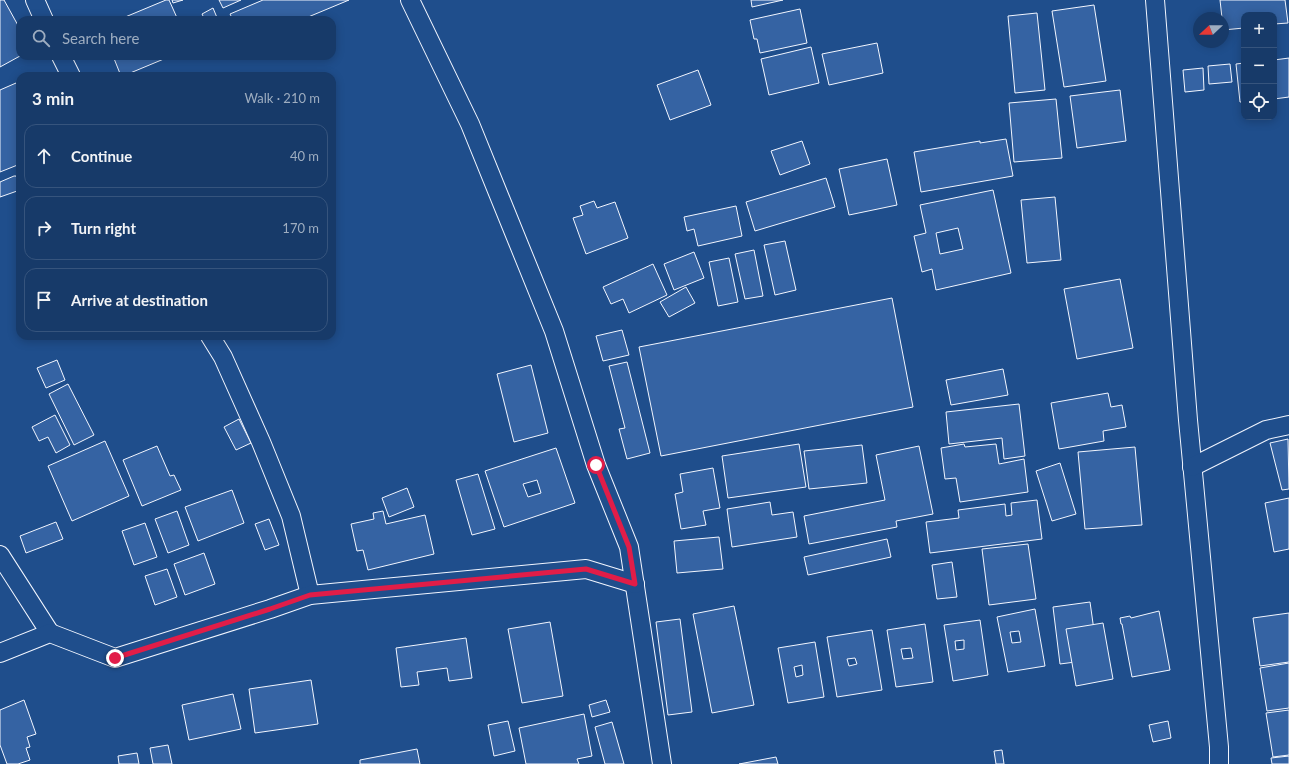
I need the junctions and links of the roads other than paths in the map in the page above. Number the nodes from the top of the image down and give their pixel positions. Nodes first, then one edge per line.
1 (35, 0) edge
2 (410, 0) edge
3 (1155, 0) edge
4 (42, 16) edge
5 (63, 60) edge
6 (69, 72) edge
7 (212, 340) edge
8 (1289, 425) edge
9 (1192, 467) junction
10 (0, 554) edge
11 (635, 584) junction
12 (310, 595) junction
13 (50, 632) junction
14 (0, 653) edge
15 (662, 764) edge
16 (1219, 764) edge

1 - 4 street
2 - 11 street
3 - 9 street
5 - 6 street
7 - 12 street
8 - 9 street
9 - 16 street
10 - 13 street
11 - 12 street
11 - 15 street
12 - 13 street
13 - 14 street

